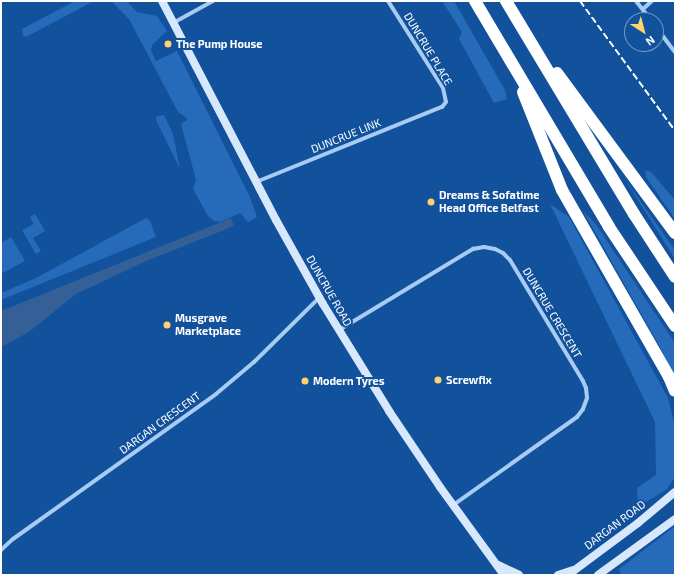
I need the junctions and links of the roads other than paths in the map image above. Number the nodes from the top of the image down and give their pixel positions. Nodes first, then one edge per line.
1 (162, 1) edge
2 (214, 1) edge
3 (388, 1) edge
4 (475, 1) edge
5 (506, 1) edge
6 (636, 1) edge
7 (652, 1) edge
8 (642, 10) joint
9 (173, 23) junction
10 (664, 36) edge
11 (532, 45) junction
12 (673, 46) edge
13 (675, 52) edge
14 (516, 71) junction
15 (442, 107) joint
16 (256, 182) junction
17 (675, 233) edge
18 (675, 277) edge
19 (320, 298) junction
20 (675, 326) edge
21 (339, 330) junction
22 (675, 391) edge
23 (675, 492) edge
24 (453, 505) junction
25 (675, 519) edge
26 (1, 550) edge
27 (498, 564) junction
28 (577, 568) junction
29 (504, 575) edge
30 (519, 575) edge
31 (558, 575) edge
32 (568, 575) edge
33 (598, 575) edge

1 - 9 street, DUNCRUE ROAD
2 - 9 street
3 - 15 street, DUNCRUE PLACE
4 - 14 highway
5 - 11 highway
6 - 8 street
7 - 8 street
9 - 16 street, DUNCRUE ROAD
10 - 12 street
11 - 17 highway
11 - 18 highway
12 - 13 street
14 - 20 highway
14 - 22 highway
15 - 16 street, DUNCRUE LINK
16 - 19 street, DUNCRUE ROAD
19 - 21 street, DUNCRUE ROAD
19 - 26 street, DARGAN CRESCENT
21 - 24 street, DUNCRUE ROAD
21 - 24 street, DUNCRUE CRESCENT
23 - 28 street, DARGAN ROAD
24 - 27 street, DUNCRUE ROAD
25 - 33 street
27 - 29 street, DUNCRUE ROAD
27 - 30 street
28 - 31 street
28 - 32 street, DARGAN ROAD

